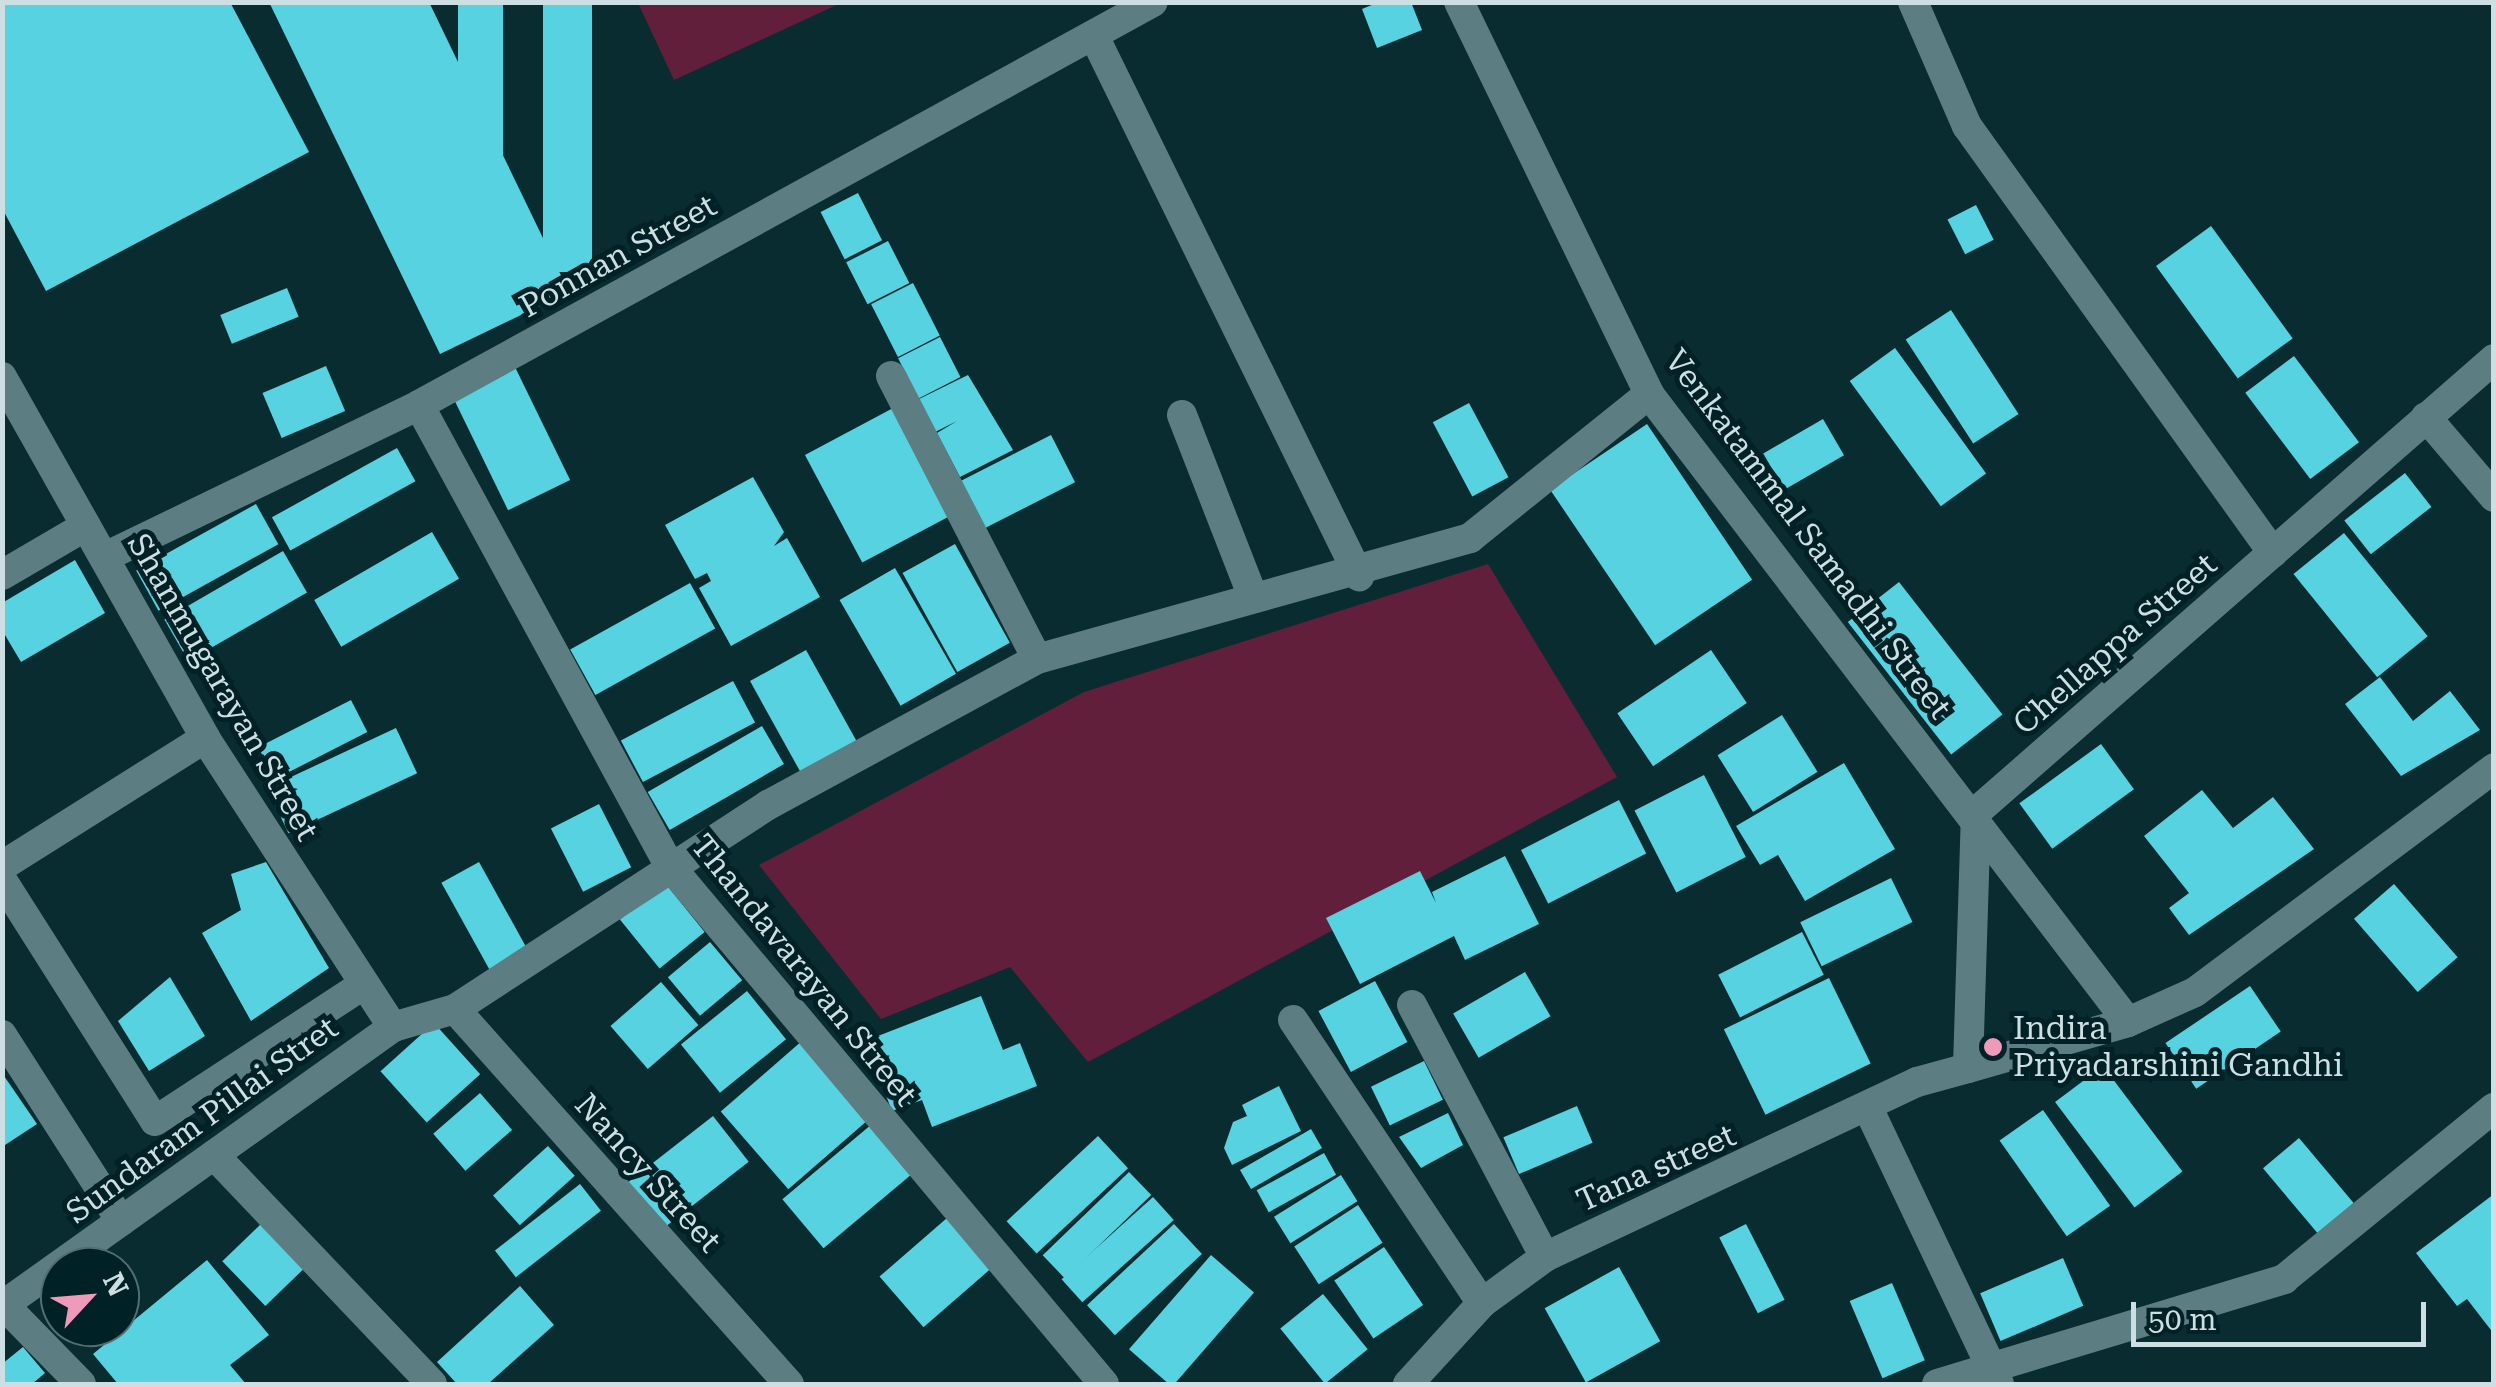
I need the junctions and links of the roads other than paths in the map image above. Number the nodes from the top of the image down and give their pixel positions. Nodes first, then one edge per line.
1 (1153, 2) edge
2 (1459, 2) edge
3 (1913, 2) edge
4 (1094, 36) junction
5 (2494, 360) edge
6 (891, 376) dead end
7 (2, 377) edge
8 (1649, 394) junction
9 (419, 405) junction
10 (1182, 415) dead end
11 (2426, 417) junction
12 (2494, 497) edge
13 (86, 526) junction
14 (2273, 552) junction
15 (107, 556) junction
16 (2, 575) edge
17 (1359, 576) junction
18 (1252, 594) junction
19 (1037, 659) junction
20 (205, 738) junction
21 (2494, 768) edge
22 (1976, 812) junction
23 (2, 866) edge
24 (668, 866) junction
25 (2, 880) edge
26 (363, 985) junction
27 (1412, 1005) dead end
28 (455, 1008) junction
29 (1294, 1020) dead end
30 (2128, 1022) junction
31 (393, 1027) junction
32 (2, 1035) edge
33 (1968, 1068) junction
34 (2494, 1108) edge
35 (1869, 1110) junction
36 (214, 1155) junction
37 (121, 1221) junction
38 (1545, 1256) junction
39 (1482, 1303) junction
40 (3, 1305) edge
41 (1992, 1374) edge
42 (82, 1384) edge
43 (432, 1384) edge
44 (788, 1384) edge
45 (1104, 1384) edge
46 (1408, 1384) edge
47 (1938, 1384) edge

1 - 4 street, Ponnan Street
2 - 8 street, Venkatammal Samadhi Street
3 - 14 street
4 - 9 street, Ponnan Street
4 - 17 street
5 - 11 street, Chellappa Street
6 - 19 street
7 - 13 street, Shanmugarayan Street
8 - 17 street, Sundaram Pillai Stret
8 - 22 street, Venkatammal Samadhi Street
9 - 15 street, Ponnan Street
9 - 24 street, Thandavarayan Street
10 - 18 street
11 - 12 street
11 - 14 street, Chellappa Street
13 - 15 street, Shanmugarayan Street
13 - 16 street
14 - 22 street, Chellappa Street
15 - 20 street, Shanmugarayan Street
17 - 18 street, Sundaram Pillai Stret
18 - 19 street, Sundaram Pillai Stret
19 - 24 street, Sundaram Pillai Stret
20 - 23 street
20 - 26 street, Shanmugarayan Street
21 - 30 street, Tana street
22 - 30 street, Venkatammal Samadhi Street
22 - 33 street
24 - 28 street, Sundaram Pillai Stret
24 - 45 street, Thandavarayan Street
25 - 26 street
26 - 31 street, Shanmugarayan Street
27 - 38 street
28 - 31 street, Sundaram Pillai Stret
28 - 44 street, Nancy Street
29 - 39 street
30 - 33 street, Tana street
31 - 36 street, Sundaram Pillai Stret
32 - 37 street
33 - 35 street, Tana street
34 - 41 street
35 - 38 street, Tana street
35 - 41 street
36 - 37 street, Sundaram Pillai Stret
36 - 43 street
37 - 40 street, Sundaram Pillai Stret
38 - 39 street, Tana street
39 - 46 street, Tana street
40 - 42 street
41 - 47 street

